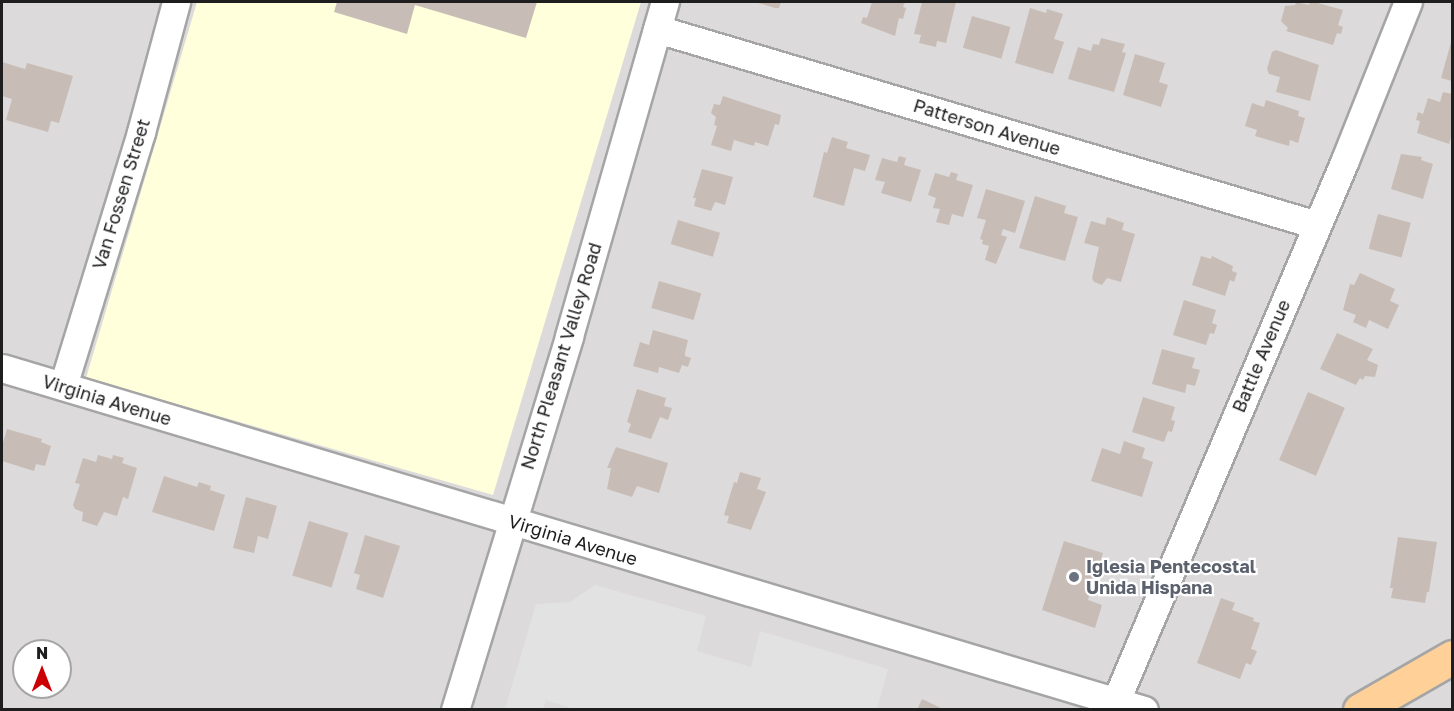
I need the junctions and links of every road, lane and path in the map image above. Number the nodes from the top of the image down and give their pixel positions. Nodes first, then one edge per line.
1 (176, 2) edge
2 (665, 2) edge
3 (1408, 2) edge
4 (657, 29) junction
5 (1317, 225) junction
6 (2, 368) edge
7 (63, 386) junction
8 (511, 521) junction
9 (1452, 657) edge
10 (1114, 705) edge
11 (455, 710) edge
12 (1144, 710) edge
13 (1360, 710) edge

1 - 7 street, Van Fossen Street
2 - 4 street, North Pleasant Valley Road
3 - 5 street, Battle Avenue
4 - 5 street, Patterson Avenue
4 - 8 street, North Pleasant Valley Road
5 - 10 street, Battle Avenue
6 - 7 street, Virginia Avenue
7 - 8 street, Virginia Avenue
8 - 10 street, Virginia Avenue
8 - 11 street, North Pleasant Valley Road
9 - 13 main road
10 - 12 street, Virginia Avenue

